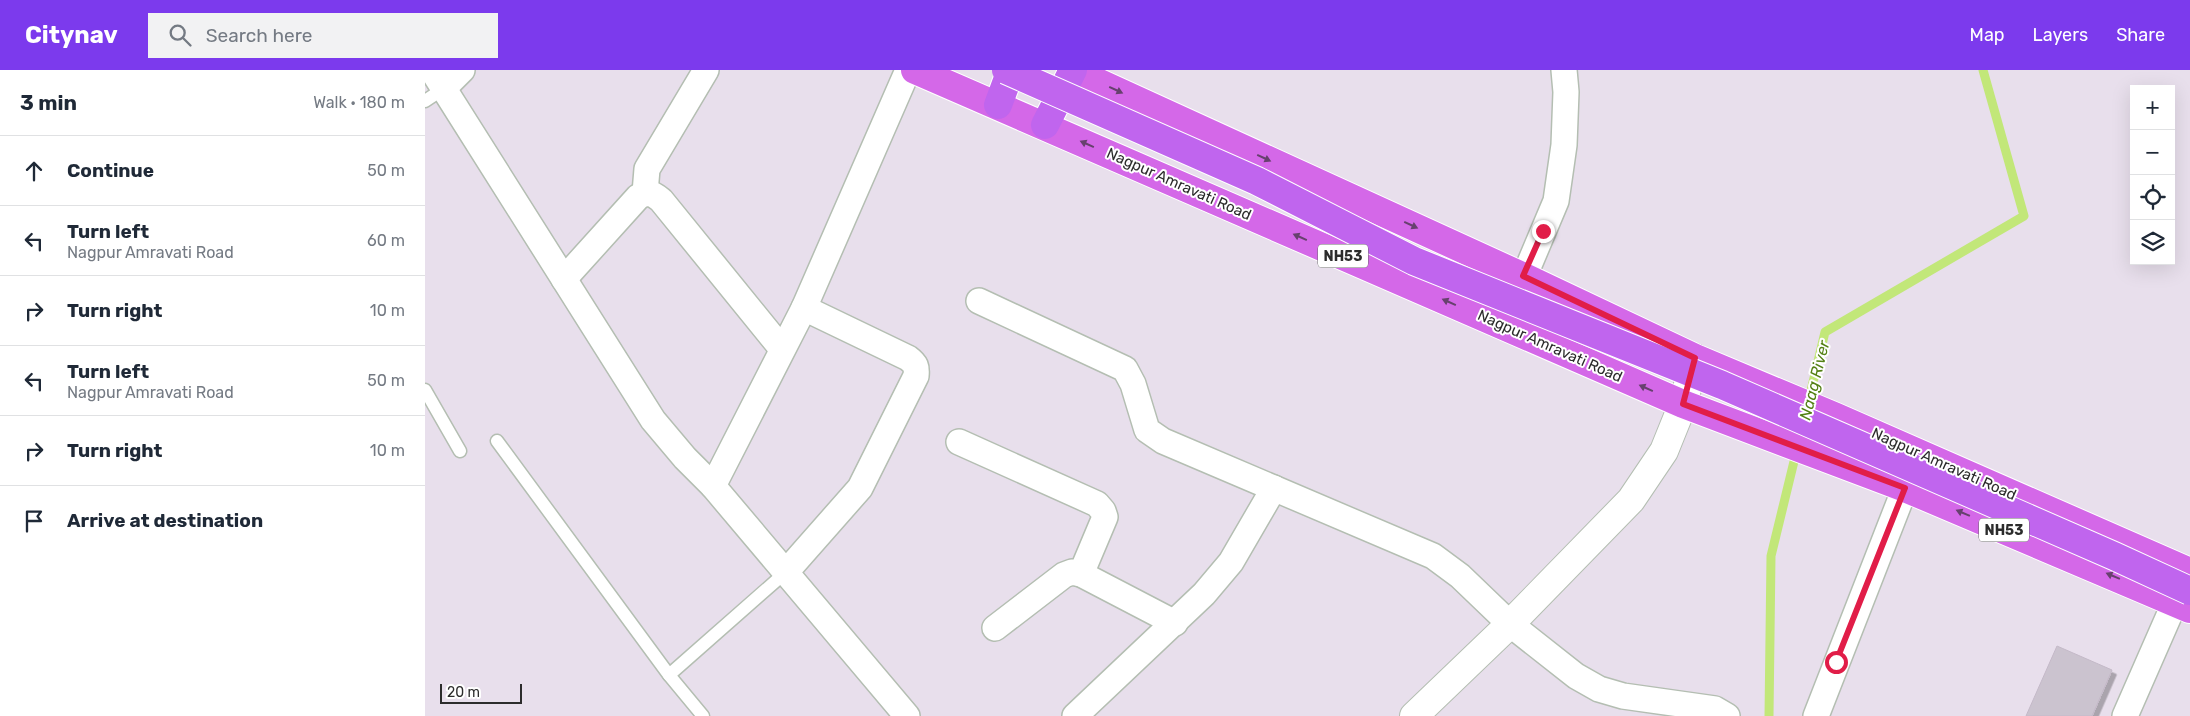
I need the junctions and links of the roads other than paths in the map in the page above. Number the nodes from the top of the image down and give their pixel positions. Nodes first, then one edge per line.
1 (462, 70) edge
2 (706, 70) edge
3 (908, 70) edge
4 (915, 70) edge
5 (1006, 70) edge
6 (1011, 70) edge
7 (1072, 70) edge
8 (1563, 70) edge
9 (433, 87) edge
10 (998, 105) junction
11 (1045, 125) junction
12 (645, 193) junction
13 (1523, 276) junction
14 (564, 279) junction
15 (979, 301) dead end
16 (804, 308) junction
17 (782, 349) junction
18 (1695, 358) junction
19 (425, 390) edge
20 (1683, 404) junction
21 (497, 441) dead end
22 (959, 442) dead end
23 (460, 451) dead end
24 (713, 486) junction
25 (1274, 488) junction
26 (1905, 488) junction
27 (785, 572) junction
28 (2190, 572) edge
29 (1081, 574) junction
30 (2185, 601) edge
31 (1175, 623) junction
32 (1510, 624) junction
33 (995, 628) dead end
34 (669, 675) junction
35 (695, 713) edge
36 (907, 716) edge
37 (1075, 716) edge
38 (1414, 716) edge
39 (1727, 716) edge
40 (1816, 716) edge
41 (2125, 716) edge

1 - 9 street
2 - 12 street
3 - 16 street
4 - 10 main road, Nagpur Amravati Road / NH53
5 - 30 highway, bridge
6 - 10 highway
7 - 11 highway
7 -> 13 main road, Nagpur Amravati Road / NH53
8 - 13 street
9 - 14 street
10 - 11 main road, Nagpur Amravati Road / NH53
20 -> 11 main road, Nagpur Amravati Road / NH53
12 - 14 street
12 - 17 street
13 - 18 main road, Nagpur Amravati Road / NH53
14 - 24 street
15 - 25 street
16 - 17 street
16 - 27 street
17 - 24 street
18 - 20 street
18 - 28 main road, Nagpur Amravati Road / NH53
19 - 23 lane
20 - 26 main road, Nagpur Amravati Road / NH53
20 - 32 street
21 - 34 lane
22 - 29 street
24 - 27 street
25 - 31 street
25 - 32 street
30 -> 26 main road, Nagpur Amravati Road / NH53
26 - 40 street
27 - 34 lane
27 - 36 street
29 - 31 street
29 - 33 street
30 - 41 street
31 - 37 street
32 - 38 street
32 - 39 street
34 - 35 lane

